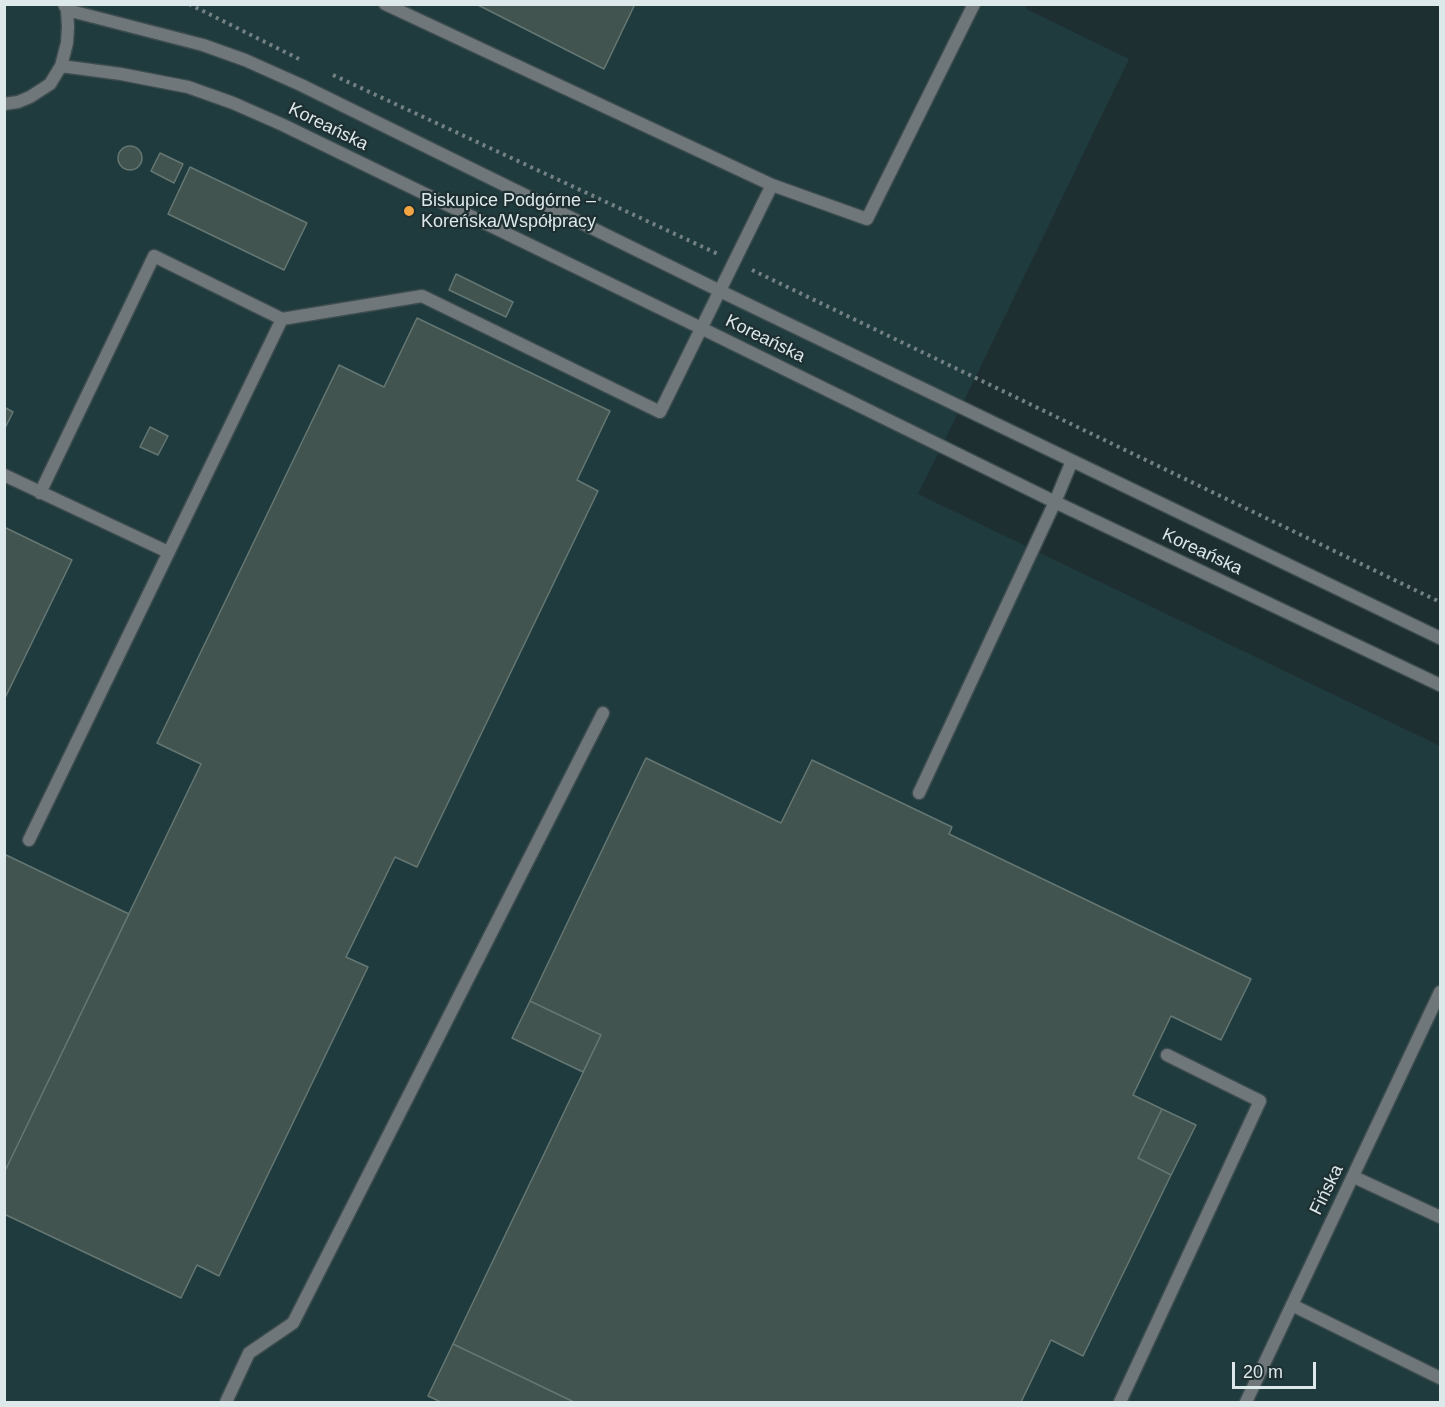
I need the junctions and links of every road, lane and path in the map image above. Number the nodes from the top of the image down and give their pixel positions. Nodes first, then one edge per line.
1 (189, 4) edge
2 (386, 4) edge
3 (974, 4) edge
4 (66, 7) edge
5 (300, 60) dead end
6 (61, 66) junction
7 (331, 75) dead end
8 (4, 104) edge
9 (772, 185) junction
10 (735, 262) junction
11 (720, 291) junction
12 (282, 319) junction
13 (701, 328) junction
14 (1072, 461) junction
15 (4, 475) edge
16 (40, 493) junction
17 (1055, 502) junction
18 (168, 552) junction
19 (1440, 602) edge
20 (1440, 638) edge
21 (1440, 685) edge
22 (603, 713) dead end
23 (919, 793) dead end
24 (29, 840) dead end
25 (1440, 992) edge
26 (1167, 1055) dead end
27 (1354, 1177) junction
28 (1440, 1217) edge
29 (1292, 1305) junction
30 (1440, 1378) edge
31 (226, 1402) edge
32 (1120, 1402) edge
33 (1246, 1402) edge

1 - 5 path
2 - 9 street
3 - 9 street
4 - 6 street
4 - 11 street, Koreańska
6 - 8 street
6 - 13 street, Koreańska
7 - 10 path
9 - 10 street
10 - 11 street
10 - 19 path
11 - 13 street
11 - 14 street, Koreańska
12 - 13 street
12 - 16 street
12 - 18 street
13 - 17 street, Koreańska
14 - 17 street
14 - 20 street, Koreańska
15 - 16 street
16 - 18 street
17 - 21 street, Koreańska
17 - 23 street
18 - 24 street
22 - 31 street
25 - 27 street, Fińska
26 - 32 street
27 - 28 street
27 - 29 street, Fińska
29 - 30 street
29 - 33 street, Fińska

